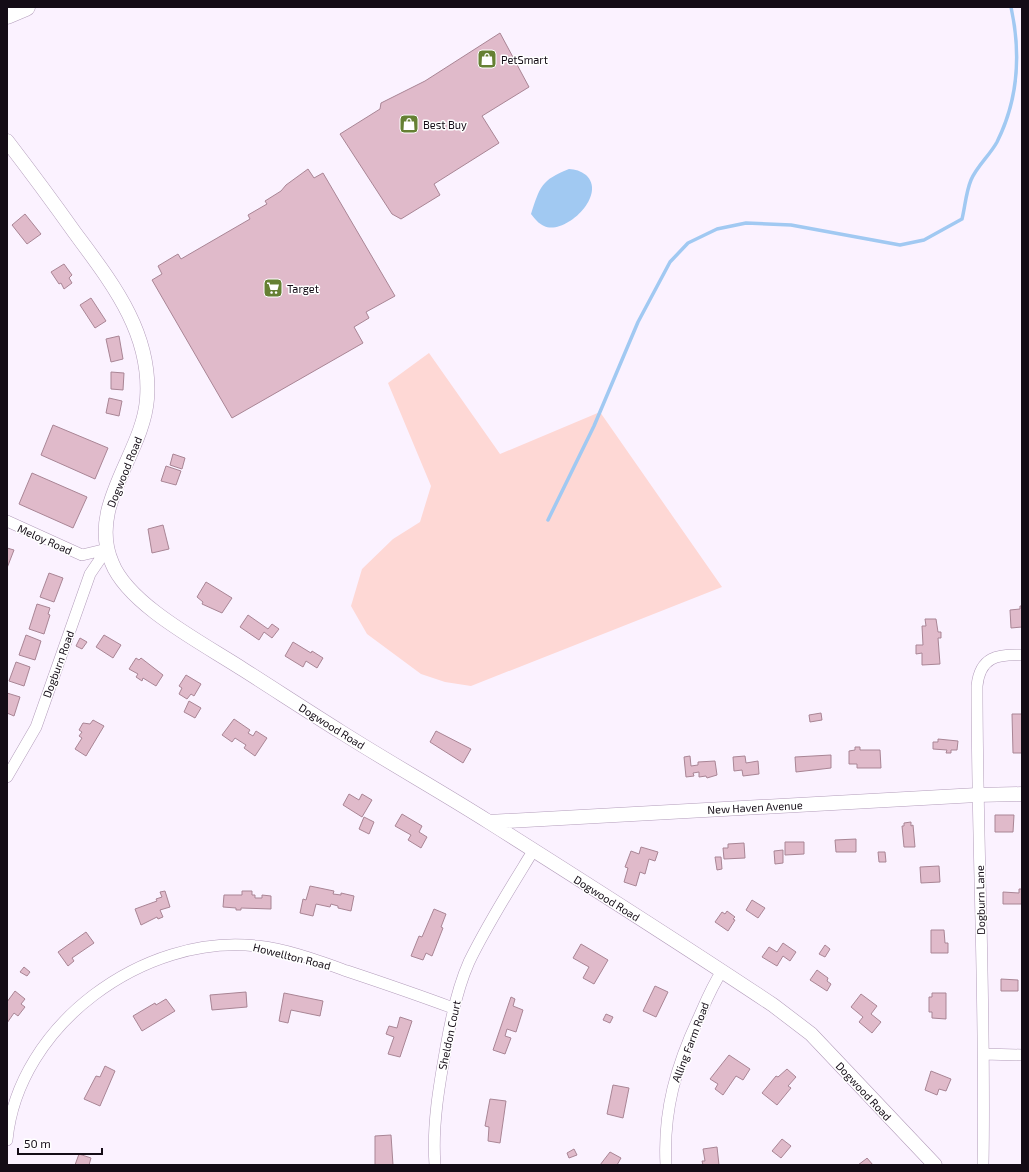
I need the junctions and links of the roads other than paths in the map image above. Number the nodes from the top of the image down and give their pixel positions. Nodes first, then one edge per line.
1 (26, 7) edge
2 (7, 15) edge
3 (7, 140) edge
4 (7, 521) edge
5 (107, 549) junction
6 (1022, 655) edge
7 (7, 777) edge
8 (1022, 794) edge
9 (977, 795) junction
10 (489, 822) junction
11 (533, 851) junction
12 (722, 971) junction
13 (453, 1008) junction
14 (984, 1054) junction
15 (1022, 1055) edge
16 (7, 1140) edge
17 (435, 1165) edge
18 (666, 1165) edge
19 (934, 1165) edge
20 (983, 1165) edge

1 - 2 main road
3 - 5 street, Dogwood Road
4 - 5 street, Meloy Road
5 - 7 street, Dogburn Road
5 - 10 street, Dogwood Road
6 - 9 street, Dogburn Lane
8 - 9 street, New Haven Avenue
9 - 10 street, New Haven Avenue
9 - 14 street, Dogburn Lane
10 - 11 street, Dogwood Road
11 - 12 street, Dogwood Road
11 - 13 street, Sheldon Court
12 - 18 street, Alling Farm Road
12 - 19 street, Dogwood Road
13 - 16 street, Howellton Road
13 - 17 street, Sheldon Court
14 - 15 street
14 - 20 street, Dogburn Lane

